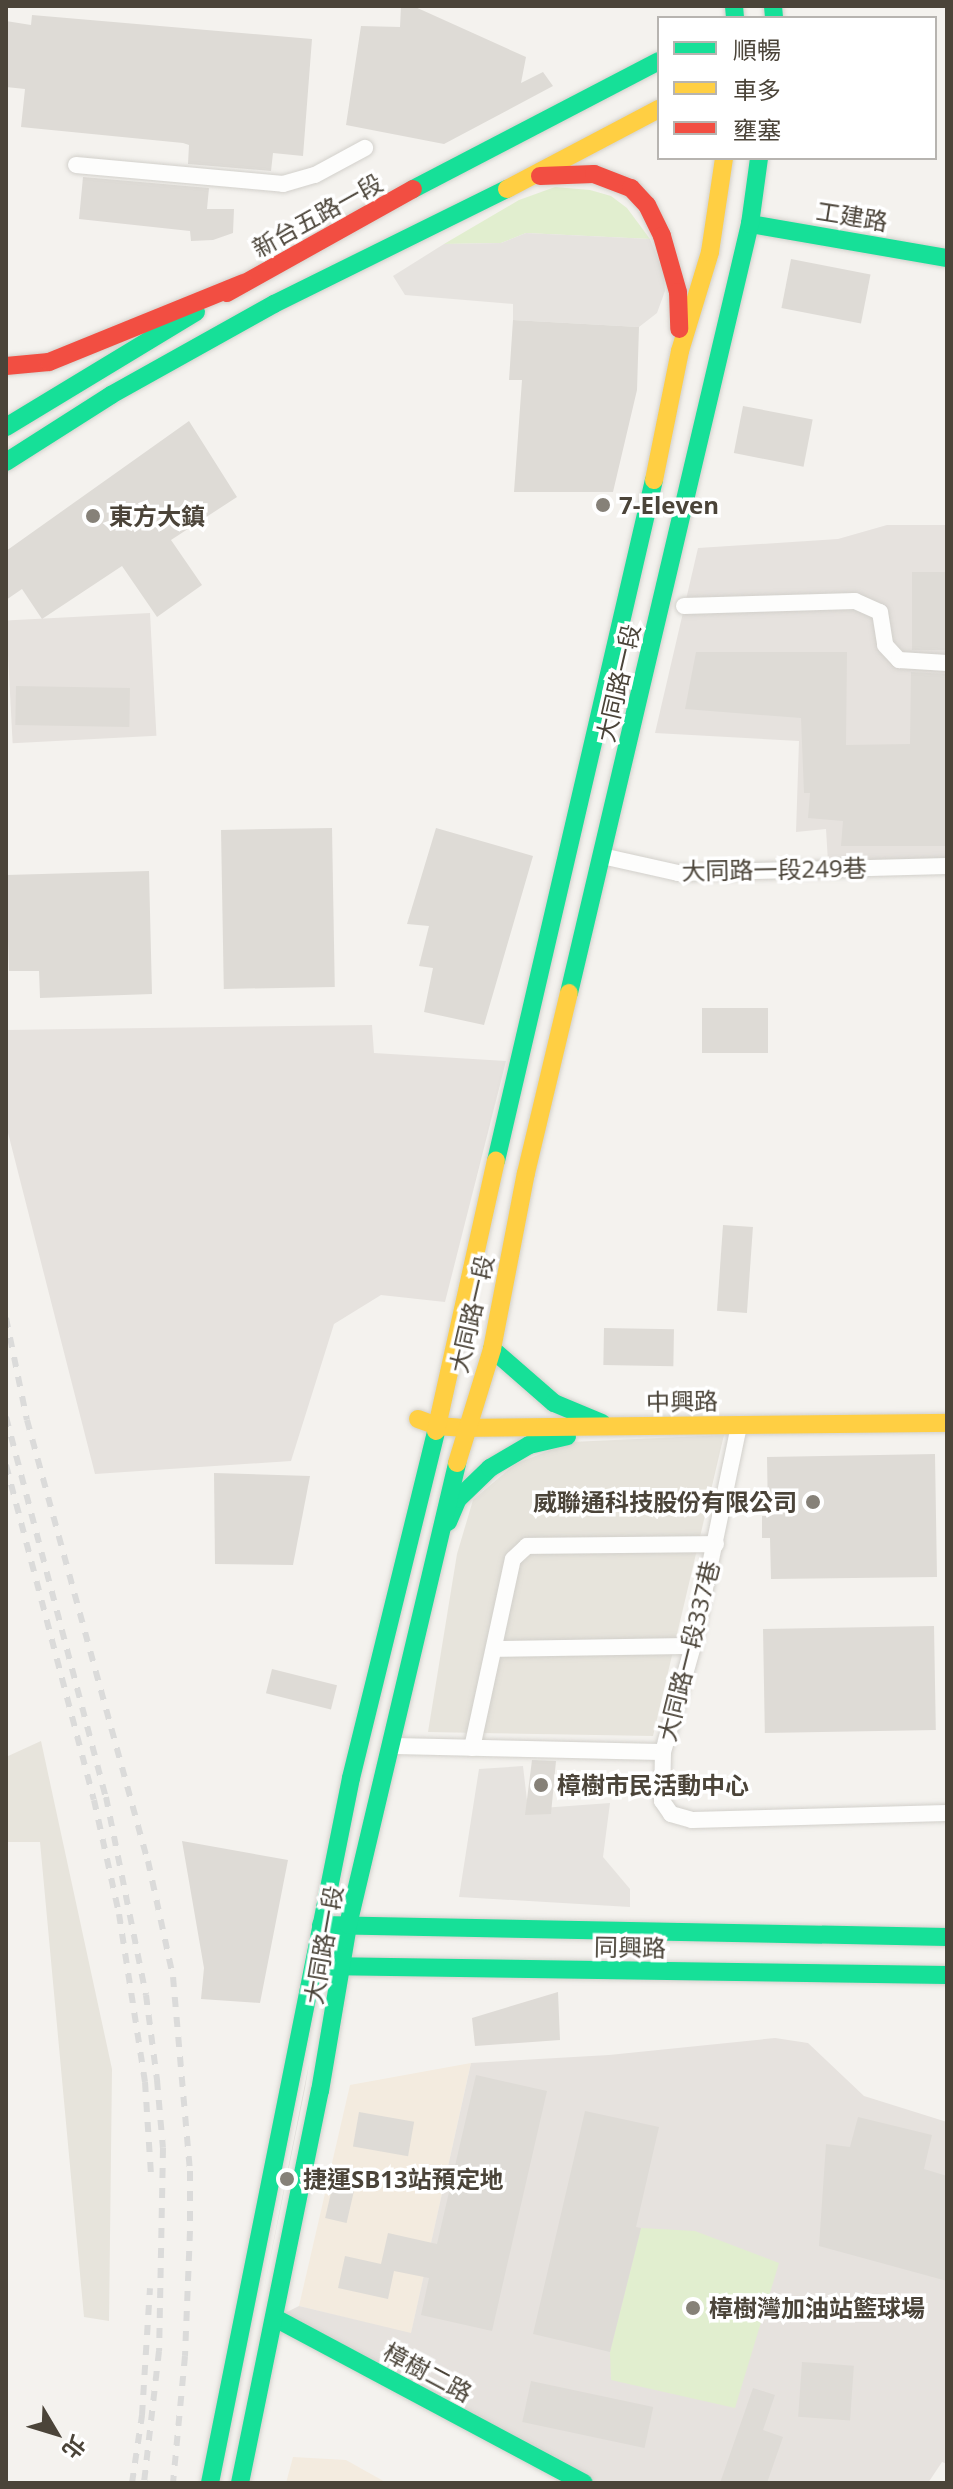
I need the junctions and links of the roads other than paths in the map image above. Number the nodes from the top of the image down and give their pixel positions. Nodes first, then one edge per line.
1 (657, 62) edge
2 (657, 110) edge
3 (365, 148) dead end
4 (724, 160) edge
5 (759, 160) edge
6 (76, 165) dead end
7 (533, 176) junction
8 (750, 224) junction
9 (947, 258) edge
10 (244, 283) junction
11 (680, 351) junction
12 (6, 366) edge
13 (6, 427) edge
14 (6, 462) edge
15 (670, 565) junction
16 (634, 567) junction
17 (684, 606) dead end
18 (947, 663) edge
19 (602, 856) junction
20 (947, 866) edge
21 (494, 1166) junction
22 (526, 1173) junction
23 (492, 1349) junction
24 (418, 1419) dead end
25 (947, 1423) edge
26 (739, 1425) junction
27 (437, 1426) junction
28 (611, 1426) junction
29 (465, 1428) junction
30 (438, 1544) junction
31 (716, 1544) junction
32 (693, 1646) junction
33 (495, 1649) junction
34 (392, 1746) junction
35 (472, 1748) junction
36 (663, 1752) junction
37 (947, 1813) edge
38 (321, 1925) junction
39 (348, 1925) junction
40 (947, 1937) edge
41 (313, 1965) junction
42 (343, 1967) junction
43 (947, 1975) edge
44 (247, 2308) junction
45 (275, 2318) junction
46 (210, 2483) edge
47 (240, 2483) edge
48 (584, 2483) edge

1 - 10 main road, 新台五路一段
2 - 7 main road
3 - 6 street
4 - 11 main road, 大同路一段
5 - 8 main road, 大同路一段
7 - 11 main road
7 - 14 main road
8 - 9 main road, 工建路
8 - 15 main road, 大同路一段
10 - 12 main road
10 - 13 main road, 新台五路一段
11 - 16 main road, 大同路一段
15 - 16 street
15 - 19 main road, 大同路一段
16 - 21 main road, 大同路一段
17 - 18 street
19 - 20 street, 大同路一段249巷
19 - 22 main road, 大同路一段
21 - 22 main road
21 - 27 main road, 大同路一段
22 - 23 main road, 大同路一段
23 - 28 main road
23 - 29 main road, 大同路一段
24 - 27 main road, 中興路
25 - 26 main road, 中興路
26 - 28 main road, 中興路
26 - 31 street, 大同路一段337巷
27 - 29 main road, 中興路
27 - 38 main road, 大同路一段
28 - 29 main road, 中興路
28 - 30 main road
29 - 30 main road, 大同路一段
30 - 34 main road, 大同路一段
31 - 32 street, 大同路一段337巷
31 - 33 street
32 - 33 street
32 - 36 street, 大同路一段337巷
33 - 35 street
34 - 35 street, 大同路一段337巷
34 - 39 main road, 大同路一段
35 - 36 street, 大同路一段337巷
36 - 37 street
38 - 39 main road, 同興路
38 - 41 main road, 大同路一段
39 - 40 main road, 同興路
39 - 42 main road, 大同路一段
41 - 42 main road, 同興路
41 - 44 main road, 大同路一段
42 - 43 main road, 同興路
42 - 45 main road, 大同路一段
44 - 45 street, 樟樹二路
44 - 46 main road, 大同路一段
45 - 47 main road, 大同路一段
45 - 48 main road, 樟樹二路

